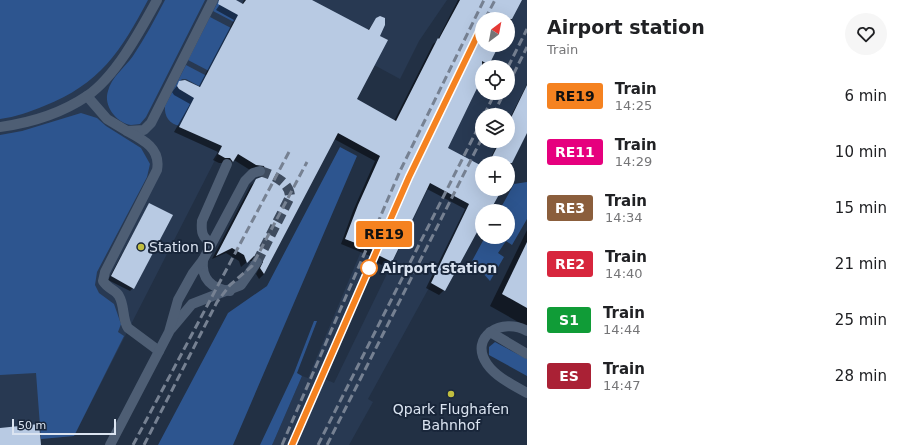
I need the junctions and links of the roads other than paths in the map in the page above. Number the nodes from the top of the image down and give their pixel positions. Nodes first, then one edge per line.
1 (157, 0) edge
2 (213, 0) edge
3 (87, 96) junction
4 (0, 127) edge
5 (128, 131) junction
6 (227, 164) dead end
7 (260, 171) dead end
8 (211, 243) junction
9 (203, 260) junction
10 (257, 262) tunnel mouth
11 (230, 291) junction
12 (527, 331) edge
13 (169, 332) junction
14 (490, 332) junction
15 (159, 352) junction
16 (527, 354) edge
17 (527, 393) edge
18 (110, 445) edge

1 - 3 street
2 - 5 street
3 - 4 street
3 - 5 street
5 - 15 street
6 - 8 street
7 - 8 street
8 - 9 street
9 - 11 street
9 - 13 street
10 - 11 street
11 - 13 street
12 - 14 street
13 - 15 street
14 - 16 street
14 - 17 street
15 - 18 street

